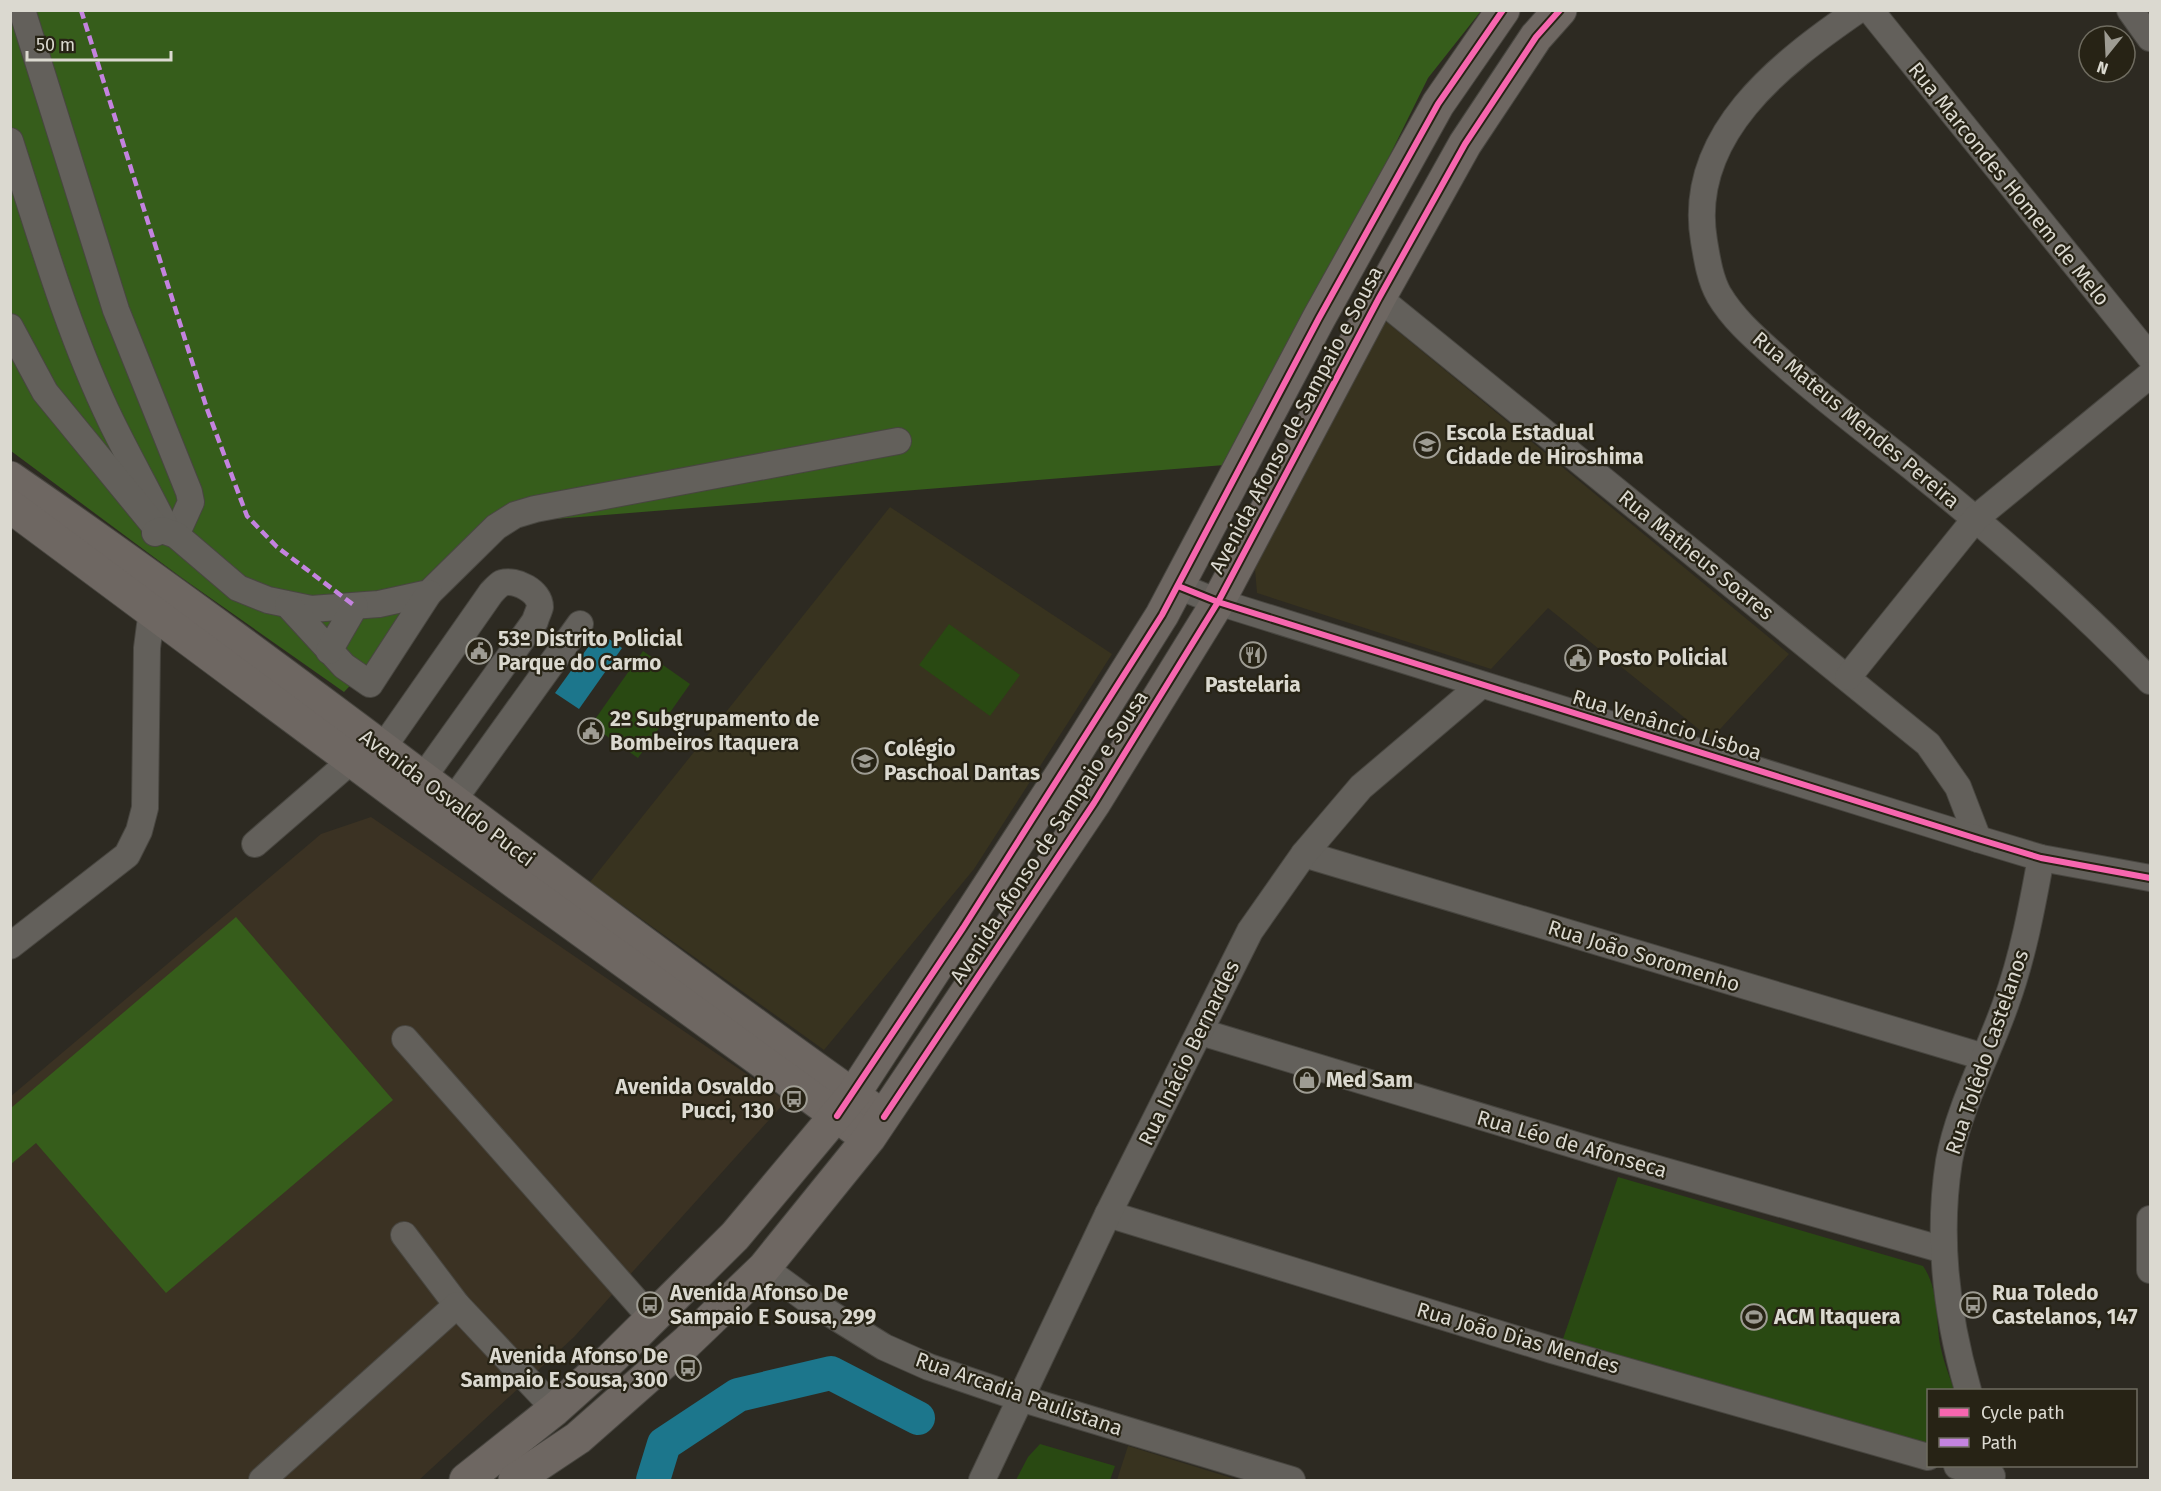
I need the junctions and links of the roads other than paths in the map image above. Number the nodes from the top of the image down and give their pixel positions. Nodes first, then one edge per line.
1 (22, 10) edge
2 (1503, 10) edge
3 (1560, 10) edge
4 (1858, 10) edge
5 (1870, 10) edge
6 (2130, 10) edge
7 (2151, 38) edge
8 (10, 141) edge
9 (1379, 298) junction
10 (10, 327) edge
11 (2151, 357) edge
12 (2151, 375) edge
13 (898, 441) dead end
14 (10, 478) edge
15 (10, 506) edge
16 (1976, 518) junction
17 (143, 551) junction
18 (1178, 586) junction
19 (429, 593) junction
20 (160, 600) junction
21 (1218, 602) junction
22 (288, 605) junction
23 (355, 606) junction
24 (580, 624) dead end
25 (329, 651) junction
26 (1848, 677) junction
27 (2151, 681) edge
28 (1481, 686) junction
29 (367, 755) junction
30 (422, 779) junction
31 (452, 802) junction
32 (1978, 839) junction
33 (255, 844) dead end
34 (1304, 854) junction
35 (2041, 858) junction
36 (2151, 878) edge
37 (10, 946) edge
38 (1201, 1032) junction
39 (405, 1039) dead end
40 (1984, 1057) junction
41 (845, 1106) junction
42 (876, 1127) junction
43 (1108, 1214) junction
44 (2151, 1219) edge
45 (404, 1235) dead end
46 (1944, 1250) junction
47 (764, 1268) junction
48 (2151, 1270) edge
49 (457, 1305) junction
50 (652, 1319) junction
51 (1968, 1389) edge
52 (1020, 1398) junction
53 (555, 1409) junction
54 (578, 1438) junction
55 (1927, 1456) edge
56 (1961, 1467) edge
57 (1992, 1474) edge
58 (262, 1480) edge
59 (466, 1480) edge
60 (515, 1480) edge
61 (982, 1480) edge
62 (1292, 1480) edge

1 - 17 street
2 - 18 main road, Avenida Afonso de Sampaio e Sousa
3 - 9 main road, Avenida Afonso de Sampaio e Sousa
4 - 16 street, Rua Mateus Mendes Pereira
5 - 11 street, Rua Marcondes Homem de Melo
6 - 7 street
8 - 17 street
9 - 21 main road, Avenida Afonso de Sampaio e Sousa
9 - 26 street, Rua Matheus Soares
10 - 17 street
12 - 16 street
13 - 19 street
14 - 17 main road, Avenida Osvaldo Pucci
15 - 17 main road, Avenida Osvaldo Pucci
16 - 26 street
16 - 27 street, Rua Mateus Mendes Pereira
17 - 20 main road, Avenida Osvaldo Pucci
17 - 22 street
18 - 21 street, Rua Venâncio Lisboa
18 - 41 main road, Avenida Afonso de Sampaio e Sousa
19 - 23 street
19 - 25 street
20 - 29 main road, Avenida Osvaldo Pucci
20 - 37 street
21 - 28 street, Rua Venâncio Lisboa
21 - 42 main road, Avenida Afonso de Sampaio e Sousa
22 - 23 street
22 - 25 street
23 - 25 street
24 - 31 street
26 - 32 street, Rua Matheus Soares
28 - 32 street, Rua Venâncio Lisboa
28 - 34 street, Rua Inácio Bernardes
29 - 30 main road, Avenida Osvaldo Pucci
29 - 30 street
29 - 33 street
29 - 41 main road, Avenida Osvaldo Pucci
30 - 31 main road, Avenida Osvaldo Pucci
31 - 41 main road, Avenida Osvaldo Pucci
32 - 35 street, Rua Venâncio Lisboa
34 - 38 street, Rua Inácio Bernardes
34 - 40 street, Rua João Soromenho
35 - 36 street, Rua Venâncio Lisboa
35 - 40 street, Rua Tolêdo Castelanos
38 - 43 street, Rua Inácio Bernardes
38 - 46 street, Rua Léo de Afonseca
39 - 50 street
40 - 46 street, Rua Tolêdo Castelanos
41 - 42 main road, Avenida Osvaldo Pucci
41 - 50 main road, Avenida Afonso de Sampaio e Sousa
42 - 47 main road, Avenida Afonso de Sampaio e Sousa
43 - 52 street, Rua Inácio Bernardes
43 - 55 street, Rua João Dias Mendes
44 - 48 street
45 - 49 street
46 - 51 street, Rua Tolêdo Castelanos
47 - 52 street, Rua Arcadia Paulistana
47 - 54 main road, Avenida Afonso de Sampaio e Sousa
49 - 53 street
49 - 58 street
50 - 53 main road, Avenida Afonso de Sampaio e Sousa
52 - 61 street, Rua Inácio Bernardes
52 - 62 street, Rua Arcadia Paulistana
53 - 54 main road
53 - 59 main road, Avenida Afonso de Sampaio e Sousa
54 - 60 main road, Avenida Afonso de Sampaio e Sousa
56 - 57 street

